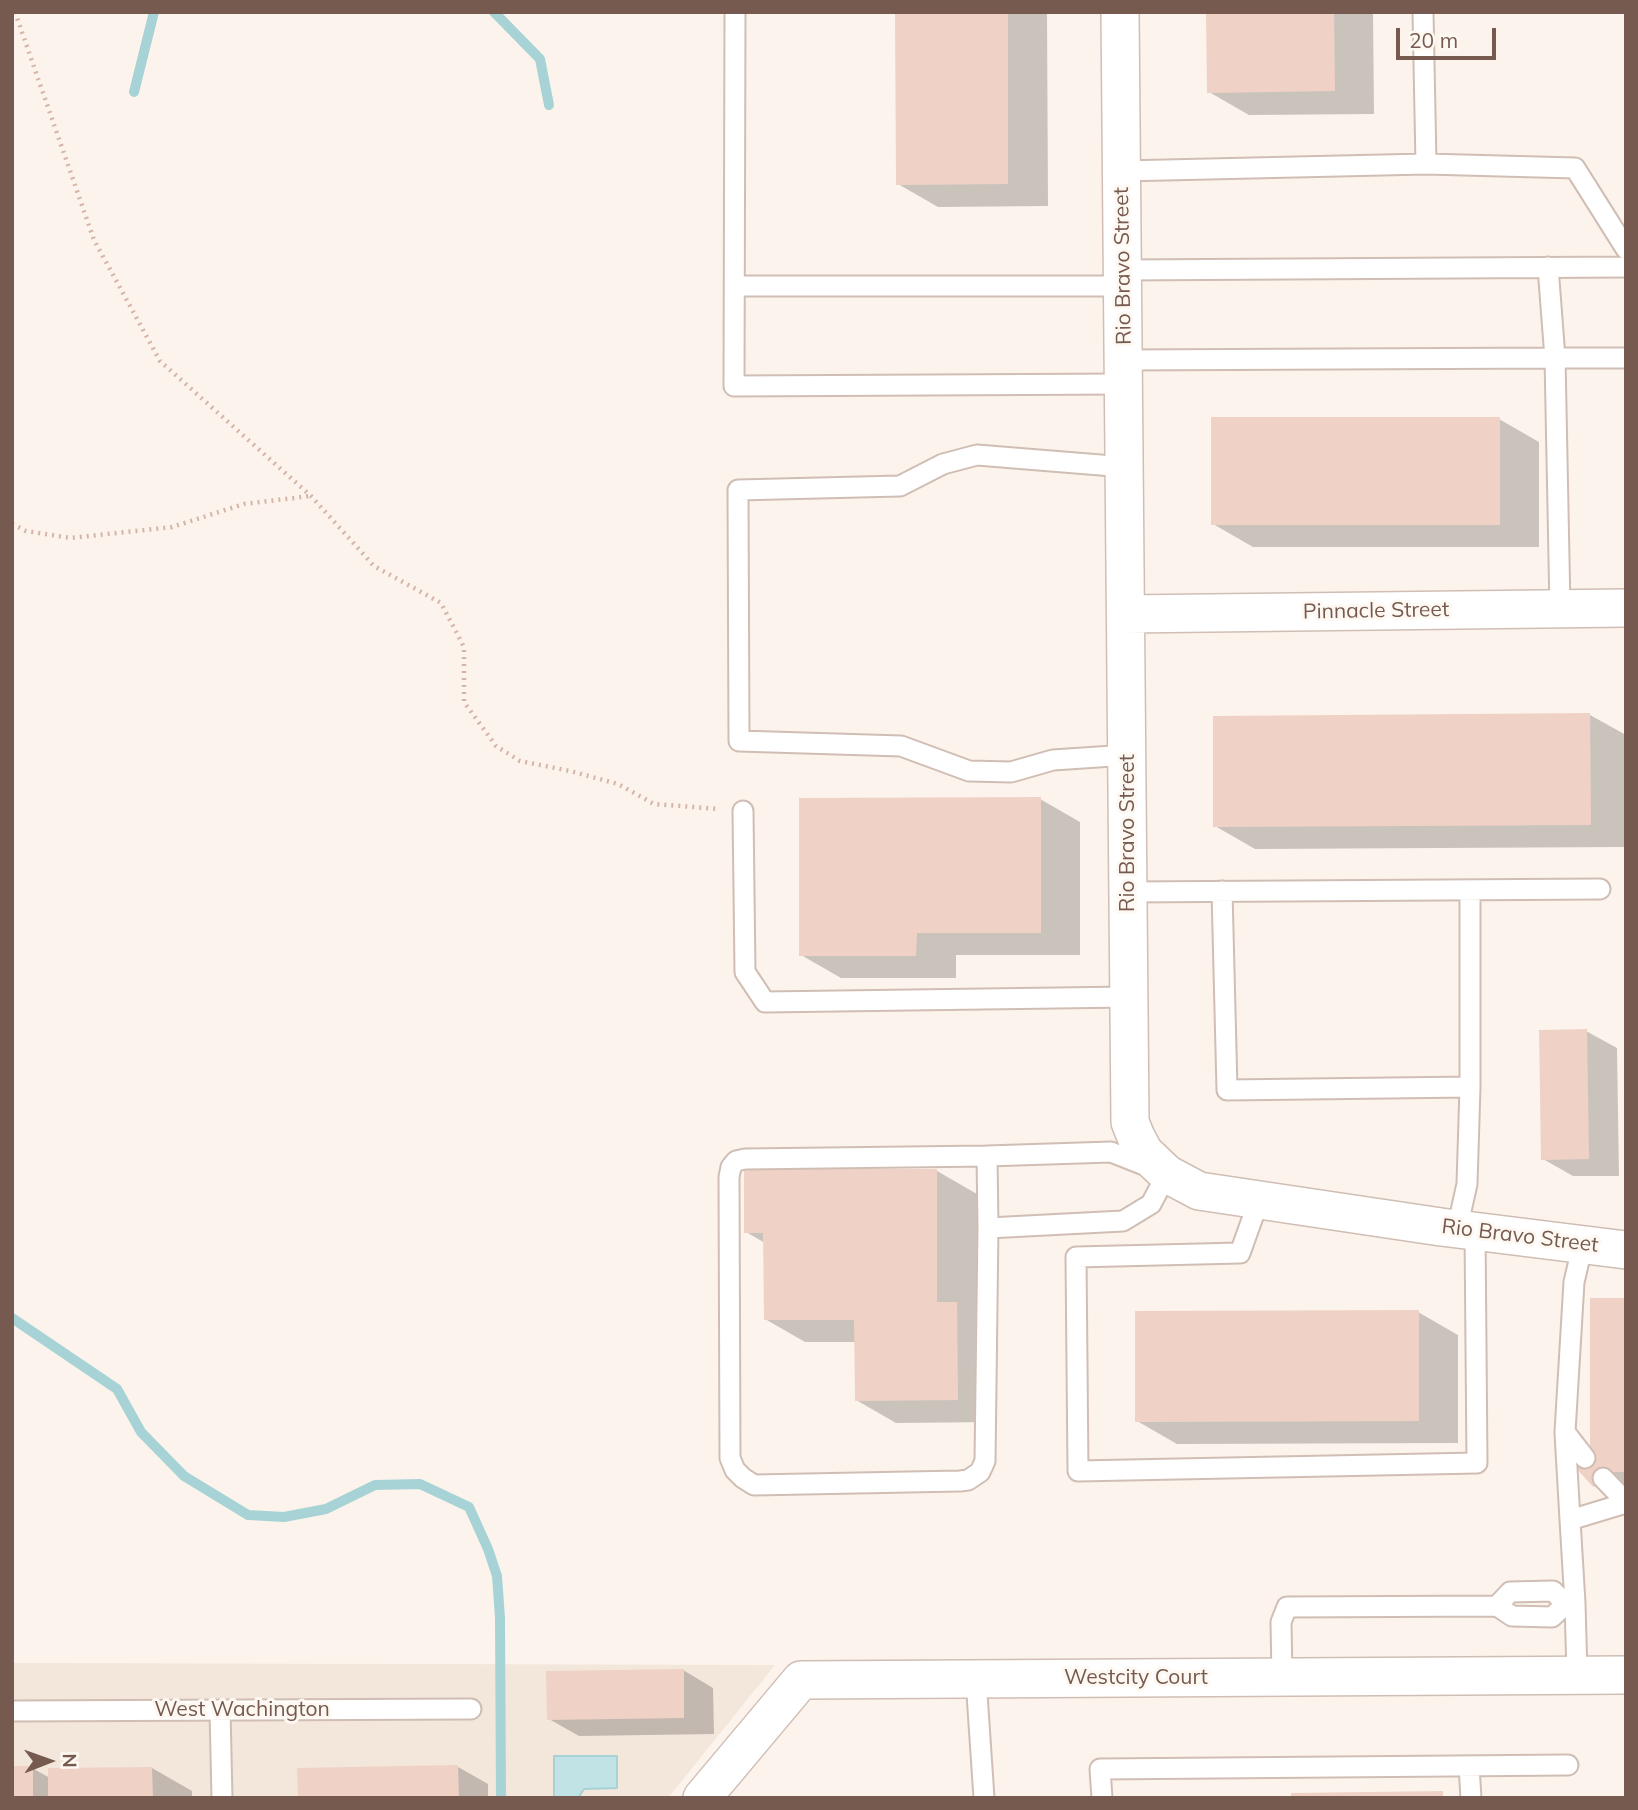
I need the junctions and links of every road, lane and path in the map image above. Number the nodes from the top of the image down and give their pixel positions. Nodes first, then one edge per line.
1 (15, 12) edge
2 (735, 12) edge
3 (1120, 12) edge
4 (1423, 12) edge
5 (1426, 164) junction
6 (1122, 171) junction
7 (1626, 249) edge
8 (1548, 267) junction
9 (1626, 267) edge
10 (1123, 278) junction
11 (735, 286) junction
12 (1555, 358) junction
13 (1626, 358) edge
14 (1124, 372) junction
15 (1125, 467) junction
16 (311, 496) junction
17 (12, 524) edge
18 (1626, 608) edge
19 (1560, 609) junction
20 (1126, 614) junction
21 (1128, 755) junction
22 (743, 811) joint
23 (1600, 889) dead end
24 (1470, 890) junction
25 (1223, 891) junction
26 (1129, 892) junction
27 (1129, 997) junction
28 (1470, 1087) junction
29 (987, 1156) junction
30 (1167, 1174) junction
31 (1259, 1200) junction
32 (988, 1228) junction
33 (1466, 1230) junction
34 (1583, 1244) junction
35 (1626, 1250) edge
36 (1565, 1432) junction
37 (1585, 1458) dead end
38 (1604, 1478) dead end
39 (1626, 1502) edge
40 (1570, 1520) junction
41 (1570, 1603) junction
42 (1577, 1675) junction
43 (1626, 1675) edge
44 (1282, 1677) junction
45 (976, 1679) junction
46 (471, 1709) dead end
47 (220, 1710) junction
48 (12, 1711) edge
49 (1568, 1765) dead end
50 (1469, 1766) junction
51 (222, 1798) edge
52 (702, 1798) edge
53 (984, 1798) edge
54 (1102, 1798) edge
55 (1471, 1798) edge

1 - 16 path
2 - 11 lane
3 - 6 street, Rio Bravo Street
4 - 5 lane
5 - 6 lane
5 - 7 lane
6 - 10 street, Rio Bravo Street
8 - 9 lane
8 - 10 lane
8 - 12 lane
10 - 11 lane
10 - 14 street, Rio Bravo Street
11 - 14 lane
12 - 13 lane
12 - 14 lane
12 - 19 lane
14 - 15 street, Rio Bravo Street
15 - 20 street, Rio Bravo Street
15 - 21 lane
16 - 17 path
16 - 22 path
18 - 19 street, Pinnacle Street
19 - 20 street, Pinnacle Street
20 - 21 street, Rio Bravo Street
21 - 26 street, Rio Bravo Street
22 - 27 lane
23 - 24 lane
24 - 25 lane
24 - 28 lane
25 - 26 lane
25 - 28 lane
26 - 27 street, Rio Bravo Street
27 - 30 street, Rio Bravo Street
28 - 33 lane
29 - 30 lane
29 - 32 lane
29 - 32 lane
30 - 31 street, Rio Bravo Street
30 - 32 lane
31 - 33 street, Rio Bravo Street
31 - 33 lane
33 - 34 street, Rio Bravo Street
34 - 35 street, Rio Bravo Street
34 - 36 lane
36 - 37 lane
36 - 40 lane
38 - 39 lane
39 - 40 lane
40 - 41 lane
41 - 42 lane
41 - 44 lane
42 - 43 street, Westcity Court
42 - 44 street, Westcity Court
44 - 45 street, Westcity Court
45 - 52 street, Westcity Court
45 - 53 lane
46 - 47 lane, West Wachington
47 - 48 lane, West Wachington
47 - 51 lane
49 - 50 lane
50 - 54 lane
50 - 55 lane

